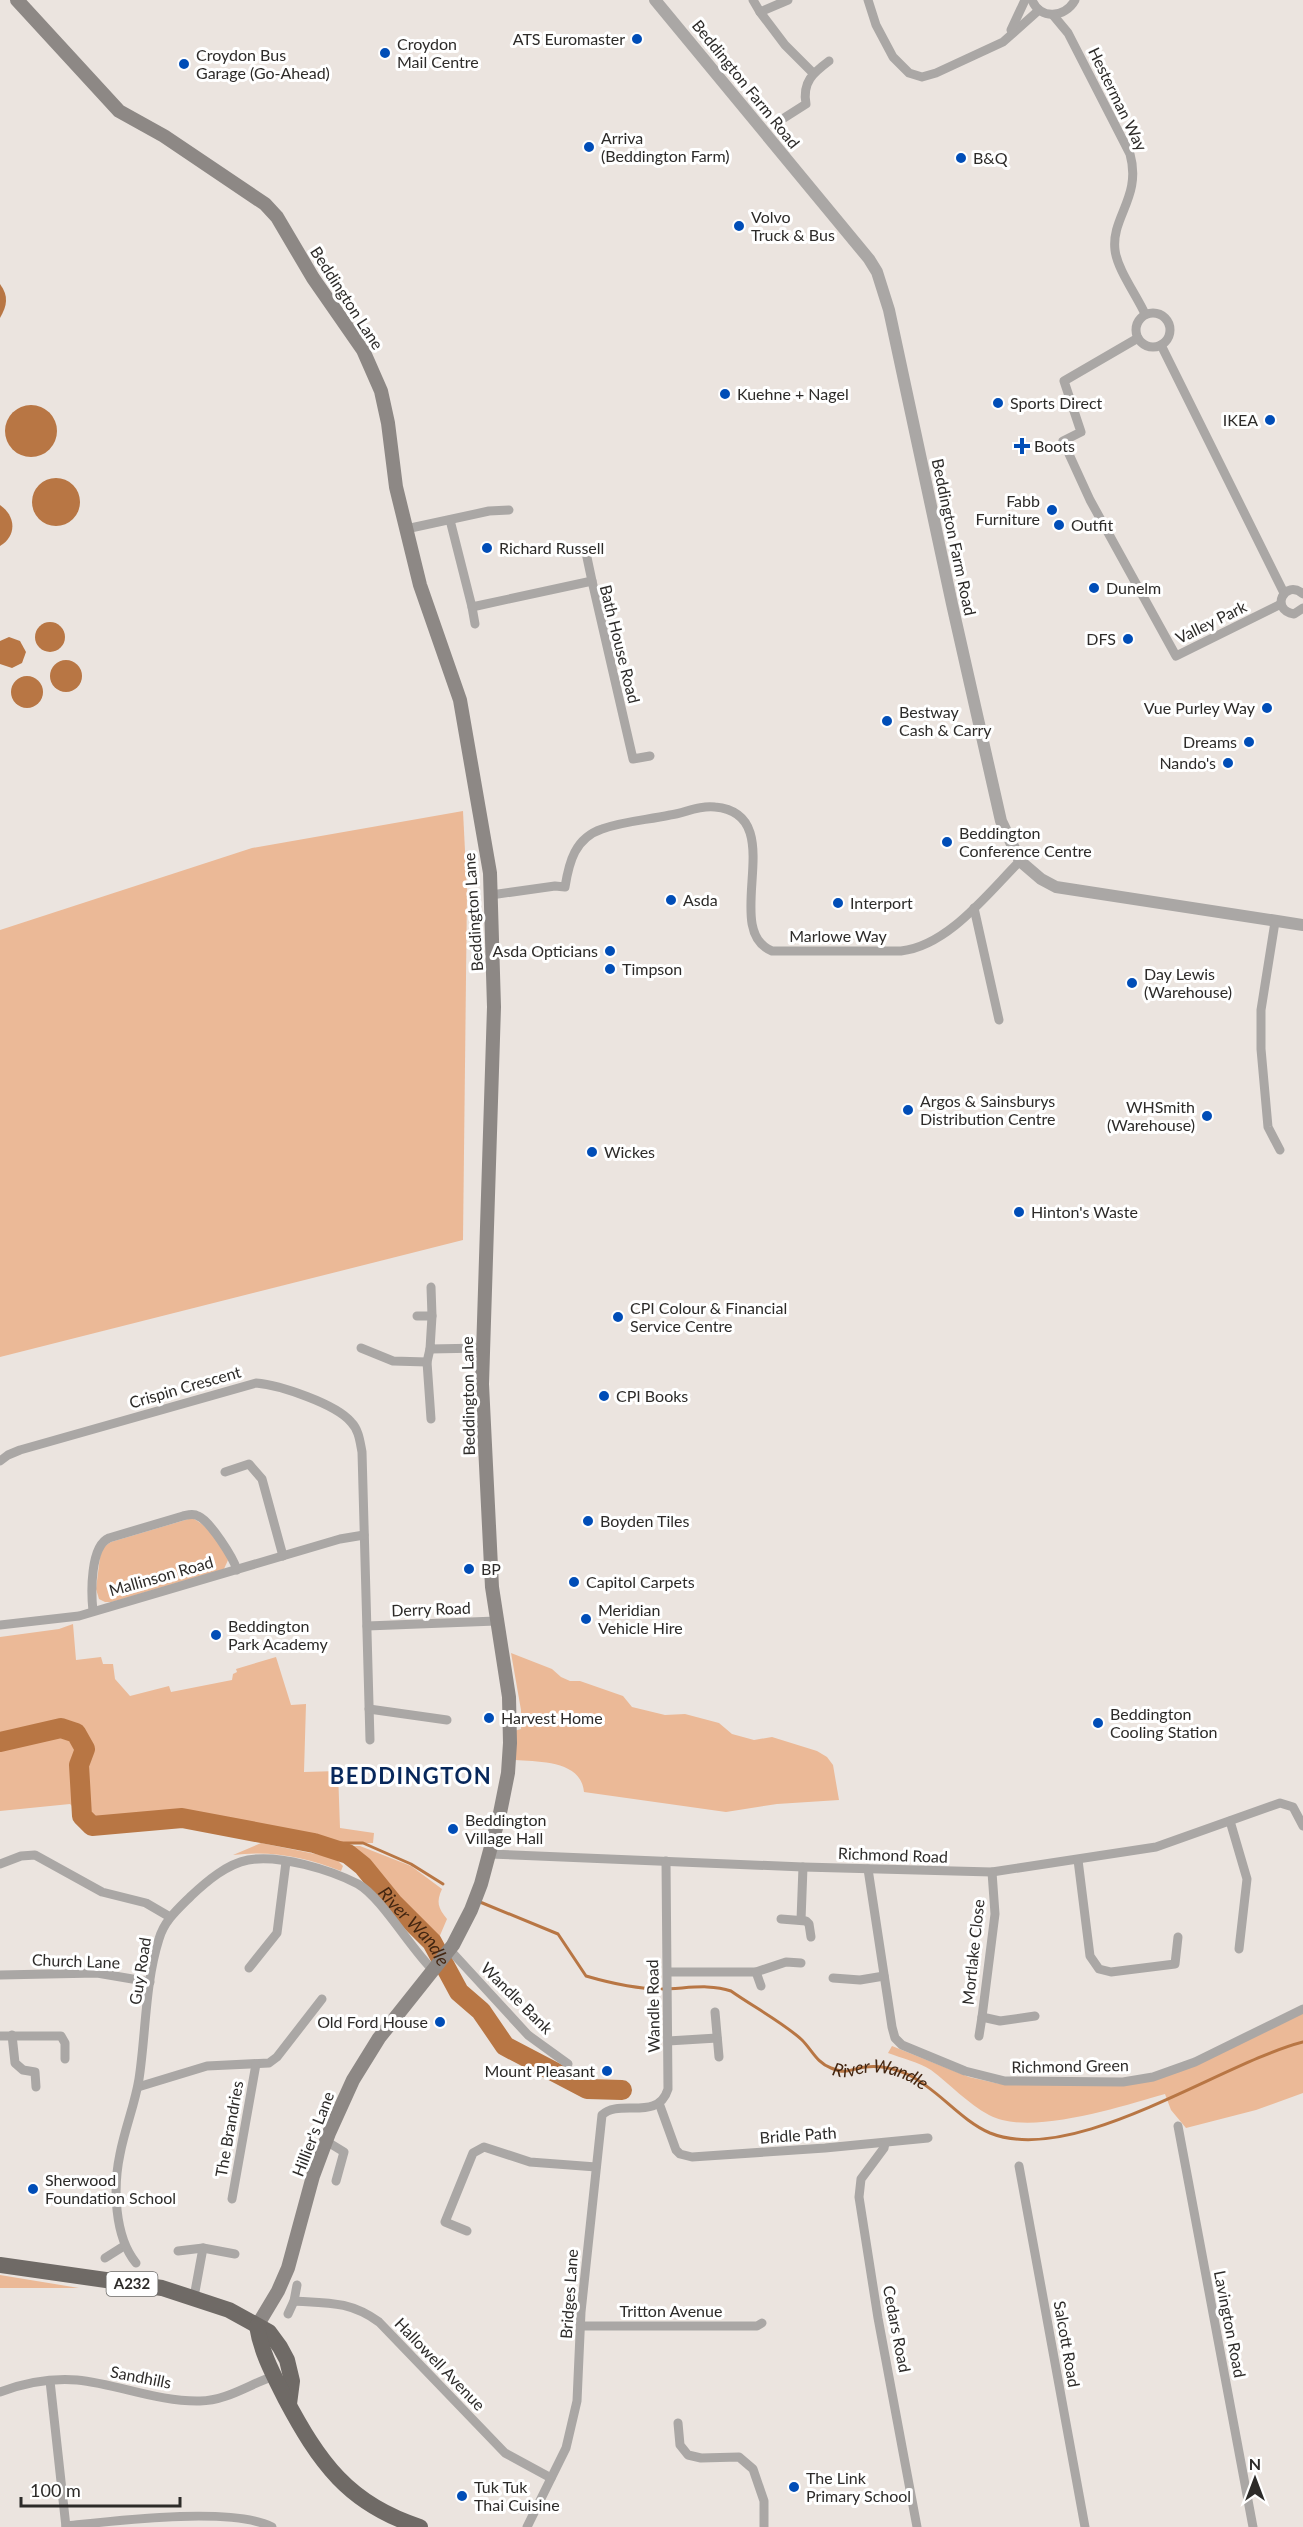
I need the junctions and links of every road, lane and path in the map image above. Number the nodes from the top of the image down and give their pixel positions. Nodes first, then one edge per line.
1 (17, 0) edge
2 (655, 0) edge
3 (753, 0) edge
4 (788, 0) edge
5 (868, 0) edge
6 (1025, 0) edge
7 (1032, 0) edge
8 (1072, 4) edge
9 (1039, 10) junction
10 (760, 12) junction
11 (1053, 15) junction
12 (1068, 33) junction
13 (1003, 42) junction
14 (829, 61) dead end
15 (813, 73) junction
16 (784, 118) dead end
17 (1145, 314) junction
18 (1138, 338) junction
19 (1161, 345) junction
20 (508, 510) dead end
21 (450, 520) junction
22 (406, 529) junction
23 (585, 548) dead end
24 (592, 581) junction
25 (1284, 593) junction
26 (1303, 594) edge
27 (1281, 604) junction
28 (472, 607) junction
29 (1303, 609) edge
30 (475, 624) dead end
31 (650, 756) dead end
32 (1020, 861) junction
33 (491, 895) junction
34 (974, 908) junction
35 (1275, 922) junction
36 (1303, 925) edge
37 (999, 1020) dead end
38 (1280, 1150) dead end
39 (431, 1287) dead end
40 (417, 1316) dead end
41 (432, 1316) junction
42 (361, 1348) dead end
43 (482, 1348) junction
44 (430, 1349) junction
45 (427, 1362) junction
46 (431, 1419) dead end
47 (0, 1461) edge
48 (225, 1472) dead end
49 (364, 1535) junction
50 (283, 1556) junction
51 (237, 1570) junction
52 (93, 1611) junction
53 (495, 1622) junction
54 (0, 1625) edge
55 (367, 1626) junction
56 (369, 1709) junction
57 (447, 1720) dead end
58 (370, 1740) dead end
59 (1230, 1821) junction
60 (1303, 1826) edge
61 (490, 1854) junction
62 (1078, 1860) junction
63 (666, 1861) junction
64 (286, 1862) junction
65 (0, 1864) edge
66 (803, 1867) junction
67 (868, 1869) junction
68 (992, 1872) junction
69 (170, 1917) junction
70 (781, 1919) dead end
71 (801, 1920) junction
72 (811, 1937) dead end
73 (1178, 1938) dead end
74 (449, 1950) junction
75 (1239, 1950) dead end
76 (801, 1963) dead end
77 (249, 1968) dead end
78 (433, 1970) junction
79 (756, 1972) junction
80 (0, 1975) edge
81 (668, 1976) junction
82 (884, 1976) junction
83 (833, 1978) dead end
84 (150, 1982) junction
85 (761, 1986) dead end
86 (322, 1999) dead end
87 (1303, 2009) edge
88 (715, 2013) dead end
89 (1035, 2016) dead end
90 (982, 2018) junction
91 (12, 2035) junction
92 (0, 2036) edge
93 (979, 2036) dead end
94 (717, 2038) junction
95 (668, 2041) junction
96 (719, 2058) dead end
97 (65, 2059) dead end
98 (256, 2064) junction
99 (567, 2064) dead end
100 (138, 2087) junction
101 (36, 2088) dead end
102 (659, 2103) junction
103 (1178, 2126) dead end
104 (928, 2139) dead end
105 (326, 2141) junction
106 (885, 2143) junction
107 (1019, 2166) dead end
108 (596, 2167) junction
109 (336, 2181) dead end
110 (232, 2199) dead end
111 (467, 2231) dead end
112 (124, 2246) junction
113 (203, 2248) junction
114 (178, 2251) dead end
115 (235, 2254) dead end
116 (105, 2258) dead end
117 (136, 2263) dead end
118 (0, 2265) edge
119 (297, 2285) dead end
120 (194, 2297) junction
121 (294, 2301) junction
122 (288, 2314) dead end
123 (762, 2323) dead end
124 (257, 2326) junction
125 (580, 2326) junction
126 (274, 2376) junction
127 (50, 2381) junction
128 (0, 2392) edge
129 (289, 2404) junction
130 (678, 2423) dead end
131 (551, 2478) junction
132 (398, 2524) edge
133 (66, 2526) edge
134 (272, 2527) edge
135 (420, 2527) edge
136 (527, 2527) edge
137 (764, 2527) edge
138 (917, 2527) edge
139 (1085, 2527) edge
140 (1252, 2527) edge

1 - 22 main road, Beddington Lane
2 - 32 street, Beddington Farm Road
3 - 10 street
4 - 10 street
5 - 13 street
6 - 13 street
7 - 9 street
8 - 11 street
8 - 12 street
9 - 11 street
9 - 13 street
10 - 15 street
11 - 12 street, Hesterman Way
12 - 17 street, Hesterman Way
14 - 15 street
15 - 16 street
17 - 18 street
17 - 19 street
18 - 19 street
18 - 27 street, Valley Park
19 - 25 street
20 - 21 street
21 - 22 street
21 - 28 street
22 - 33 main road, Beddington Lane
23 - 24 street
24 - 28 street, Bath House Road
24 - 31 street, Bath House Road
25 - 26 street
25 - 27 street
27 - 29 street
28 - 30 street
32 - 34 street, Marlowe Way
32 - 35 street, Beddington Farm Road
33 - 34 street, Marlowe Way
33 - 43 main road, Beddington Lane
34 - 37 street
35 - 36 street, Beddington Farm Road
35 - 38 street
39 - 41 street
40 - 41 street
41 - 44 street
42 - 45 street
43 - 44 street
43 - 53 main road, Beddington Lane
44 - 45 street
45 - 46 street
47 - 49 street, Crispin Crescent
48 - 50 street
49 - 50 street, Mallinson Road
49 - 55 street, Crispin Crescent
50 - 51 street, Mallinson Road
51 - 52 street, Mallinson Road
51 - 52 street, Mallinson Road
52 - 54 street, Mallinson Road
53 - 55 street, Derry Road
53 - 61 main road, Beddington Lane
55 - 56 street, Crispin Crescent
56 - 57 street
56 - 58 street, Crispin Crescent
59 - 60 street, Richmond Road
59 - 62 street, Richmond Road
59 - 75 street
61 - 63 street, Richmond Road
61 - 74 main road, Beddington Lane
62 - 68 street, Richmond Road
62 - 73 street
63 - 66 street, Richmond Road
63 - 81 street, Wandle Road
64 - 69 street, Guy Road
64 - 77 street
64 - 78 street, Guy Road
65 - 69 street
66 - 67 street, Richmond Road
66 - 71 street
67 - 68 street, Richmond Road
67 - 82 street, Richmond Green
68 - 90 street, Mortlake Close
69 - 84 street, Guy Road
70 - 71 street
71 - 72 street
74 - 78 main road, Beddington Lane
74 - 99 street, Wandle Bank
76 - 79 street
78 - 105 main road, Hillier's Lane
79 - 81 street
79 - 85 street
80 - 84 street, Church Lane
81 - 95 street, Wandle Road
82 - 83 street
82 - 87 street, Richmond Green
84 - 100 street, Guy Road
86 - 98 street, The Brandries
88 - 94 street
89 - 90 street, Mortlake Close
90 - 93 street
91 - 92 street
91 - 97 street
91 - 101 street
94 - 95 street
94 - 96 street
95 - 102 street, Wandle Road
98 - 100 street, The Brandries
98 - 110 street, The Brandries
100 - 112 street, Guy Road
102 - 106 street, Bridle Path
102 - 108 street, Bridges Lane
103 - 140 street, Lavington Road
104 - 106 street, Bridle Path
105 - 109 street
105 - 124 main road, Hillier's Lane
106 - 138 street, Cedars Road
107 - 139 street, Salcott Road
108 - 111 street
108 - 125 street, Bridges Lane
112 - 116 street
112 - 117 street, Guy Road
113 - 114 street
113 - 115 street
113 - 120 street
118 - 120 highway, A232
119 - 121 street
120 - 124 highway, A232
121 - 122 street
121 - 131 street, Hallowell Avenue
123 - 125 street, Tritton Avenue
124 - 126 highway, A232
124 - 129 highway, A232
125 - 131 street, Bridges Lane
126 - 127 street, Sandhills
126 - 129 highway, A232
127 - 128 street, Sandhills
127 - 133 street
129 - 132 highway, A232
130 - 137 street
131 - 136 street, Bridges Lane
132 - 135 highway, A232
133 - 134 street

